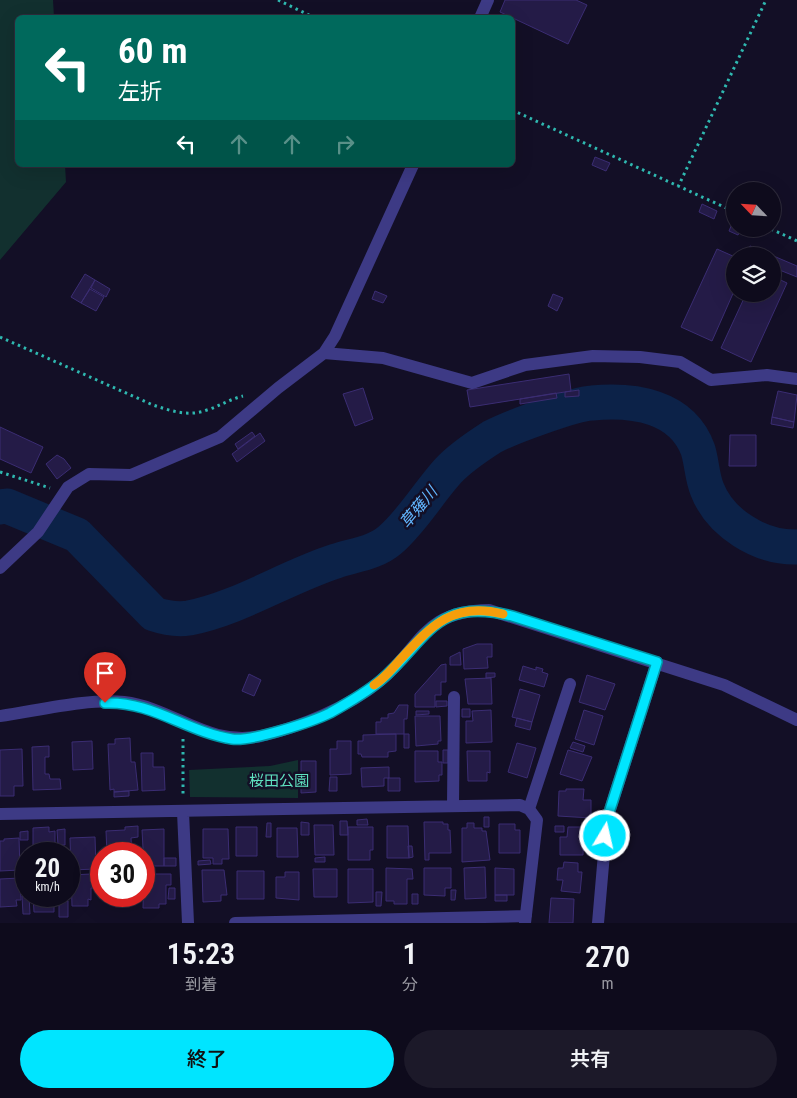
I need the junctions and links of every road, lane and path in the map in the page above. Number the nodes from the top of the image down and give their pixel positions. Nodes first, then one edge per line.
1 (278, 0) edge
2 (488, 0) edge
3 (766, 0) edge
4 (309, 15) edge
5 (481, 15) edge
6 (515, 111) edge
7 (412, 167) edge
8 (678, 187) junction
9 (726, 208) edge
10 (781, 234) edge
11 (797, 241) edge
12 (0, 336) edge
13 (324, 353) junction
14 (797, 379) edge
15 (263, 401) junction
16 (0, 472) edge
17 (64, 493) junction
18 (0, 568) edge
19 (657, 662) junction
20 (570, 684) dead end
21 (454, 697) dead end
22 (0, 716) edge
23 (797, 720) edge
24 (183, 736) dead end
25 (183, 796) dead end
26 (453, 806) junction
27 (530, 809) junction
28 (184, 812) junction
29 (0, 814) edge
30 (526, 919) edge
31 (410, 921) edge
32 (188, 923) edge
33 (236, 923) edge
34 (598, 923) edge

1 - 4 path
2 - 5 street
3 - 8 path
6 - 8 path
7 - 13 street
8 - 9 path
10 - 11 path
12 - 15 path
13 - 14 street
13 - 15 street
15 - 17 street
16 - 17 path
17 - 18 street
19 - 22 street
19 - 23 street
19 - 34 street
20 - 27 street
21 - 26 street
24 - 25 path
26 - 27 street
26 - 28 street
27 - 30 street
28 - 29 street
28 - 32 street
30 - 31 street
31 - 33 street

